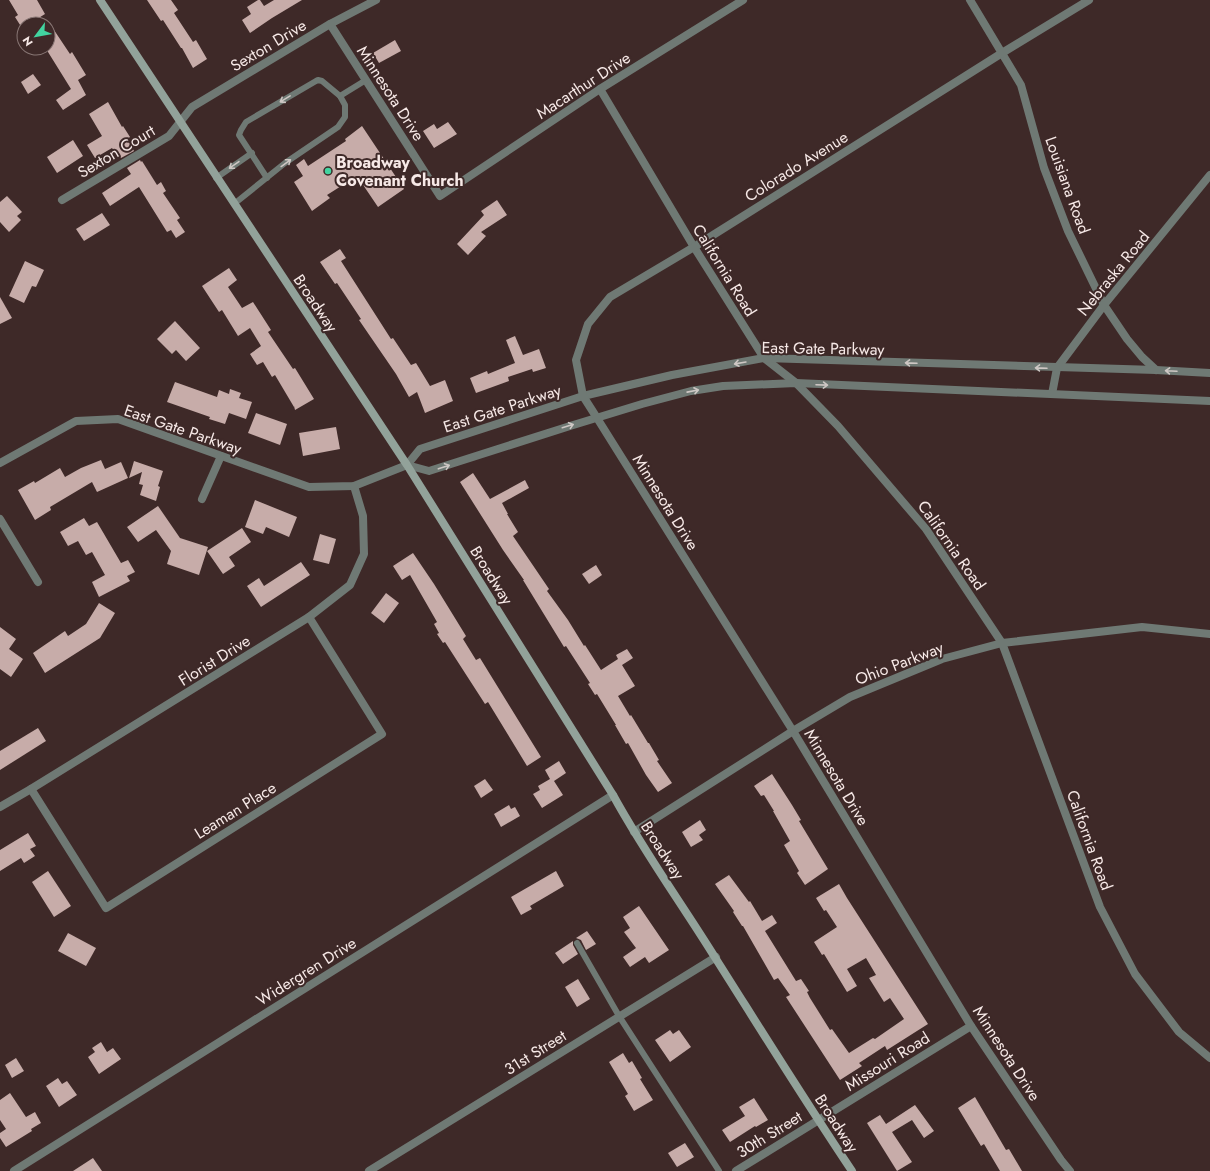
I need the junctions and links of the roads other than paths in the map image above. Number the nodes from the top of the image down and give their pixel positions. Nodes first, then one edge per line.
1 (100, 0) edge
2 (376, 0) edge
3 (742, 0) edge
4 (970, 0) edge
5 (1089, 0) edge
6 (330, 24) junction
7 (1002, 53) junction
8 (366, 80) junction
9 (600, 89) junction
10 (340, 96) junction
11 (180, 123) junction
12 (252, 153) junction
13 (1210, 175) edge
14 (216, 178) junction
15 (267, 178) junction
16 (440, 196) joint
17 (62, 200) dead end
18 (234, 204) junction
19 (694, 247) junction
20 (1104, 305) junction
21 (764, 358) junction
22 (1057, 368) junction
23 (1156, 370) junction
24 (1210, 373) edge
25 (796, 383) junction
26 (1052, 394) junction
27 (583, 396) junction
28 (1210, 401) edge
29 (597, 418) junction
30 (222, 456) junction
31 (0, 463) edge
32 (407, 464) junction
33 (354, 486) junction
34 (202, 499) dead end
35 (0, 520) edge
36 (38, 582) dead end
37 (309, 617) junction
38 (1210, 634) edge
39 (1002, 643) junction
40 (793, 731) junction
41 (31, 789) junction
42 (613, 795) junction
43 (0, 807) edge
44 (634, 832) junction
45 (577, 943) dead end
46 (716, 958) junction
47 (619, 1016) junction
48 (971, 1026) junction
49 (1210, 1058) edge
50 (818, 1120) junction
51 (14, 1171) edge
52 (369, 1171) edge
53 (719, 1171) edge
54 (736, 1171) edge
55 (852, 1171) edge
56 (1070, 1171) edge

1 - 11 main road, Broadway
2 - 6 street, Sexton Drive
3 - 9 street, Macarthur Drive
4 - 7 street, Louisiana Road
5 - 7 street, Colorado Avenue
6 - 8 street, Minnesota Drive
6 - 11 street, Sexton Drive
7 - 19 street, Colorado Avenue
7 - 20 street, Louisiana Road
8 - 10 lane
8 - 16 street, Minnesota Drive
9 - 16 street, Macarthur Drive
9 - 19 street, California Road
10 -> 12 lane
15 -> 10 lane
11 - 14 main road, Broadway
11 - 17 street, Sexton Court
12 -> 14 lane
12 - 15 lane
13 - 20 street, Nebraska Road
14 - 18 main road, Broadway
15 - 18 lane
18 - 32 main road, Broadway
19 - 21 street, California Road
19 - 27 street, Colorado Avenue
20 - 22 street, Nebraska Road
20 - 23 street, Louisiana Road
22 -> 21 street, East Gate Parkway
21 - 25 street, California Road
21 -> 27 street, East Gate Parkway
22 - 23 street, East Gate Parkway
22 - 26 street, Nebraska Road
24 -> 23 street, East Gate Parkway
25 -> 26 street
29 -> 25 street
25 - 39 street, California Road
26 - 28 street
27 - 29 street, Minnesota Drive
27 - 32 street, East Gate Parkway
32 -> 29 street
29 - 40 street, Minnesota Drive
30 - 31 street, East Gate Parkway
30 - 33 street, East Gate Parkway
30 - 34 street
32 - 33 street, East Gate Parkway
32 - 42 main road, Broadway
33 - 37 street, Florist Drive
35 - 36 street
37 - 41 street, Florist Drive
37 - 41 street, Leaman Place
38 - 39 street, Ohio Parkway
39 - 40 street, Ohio Parkway
39 - 49 street, California Road
40 - 44 street, Ohio Parkway
40 - 48 street, Minnesota Drive
41 - 43 street, Florist Drive
42 - 44 main road, Broadway
42 - 51 street, Widergren Drive
44 - 46 main road, Broadway
45 - 47 lane
46 - 47 street, 31st Street
46 - 50 main road, Broadway
47 - 52 street, 31st Street
47 - 53 lane
48 - 50 street, Missouri Road
48 - 56 street, Minnesota Drive
50 - 54 street, 30th Street
50 - 55 main road, Broadway

